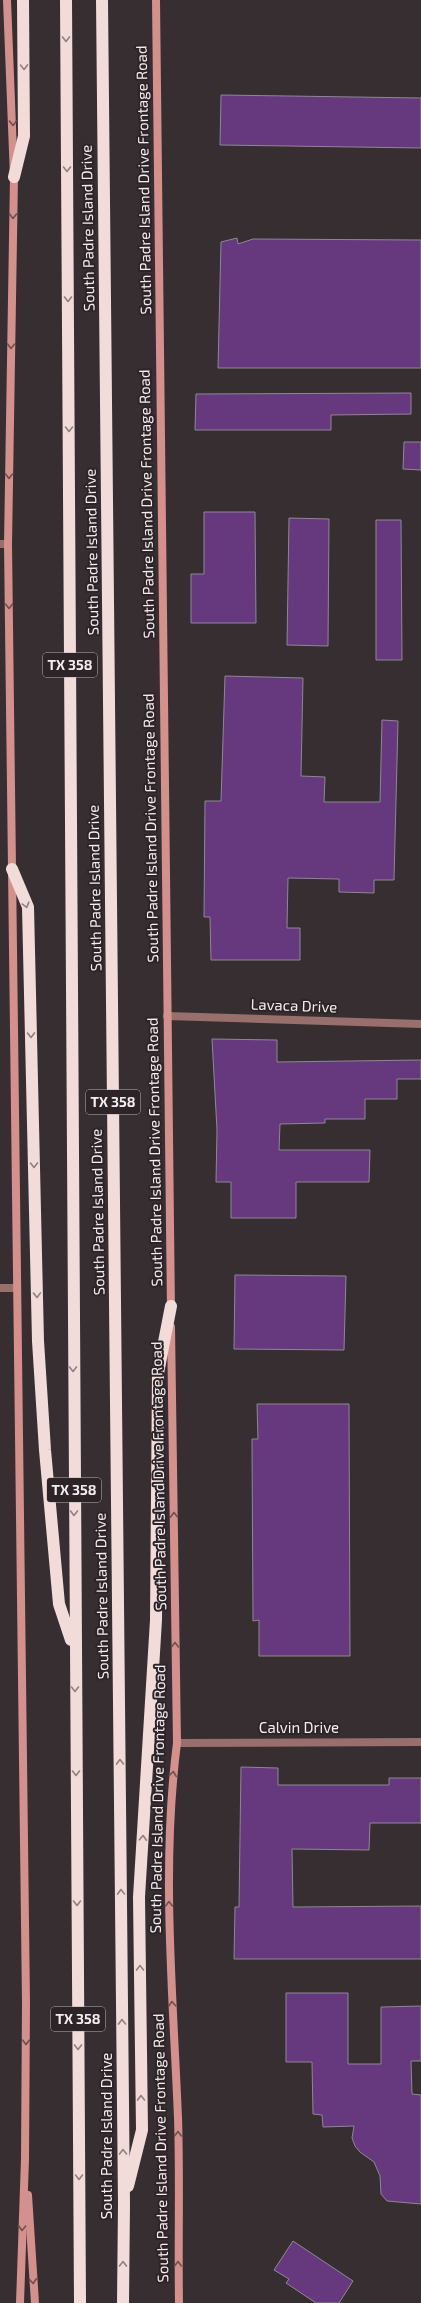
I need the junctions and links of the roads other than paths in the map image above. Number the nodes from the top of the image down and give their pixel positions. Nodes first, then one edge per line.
1 (7, 0) edge
2 (23, 0) edge
3 (66, 0) edge
4 (102, 0) edge
5 (156, 0) edge
6 (14, 177) junction
7 (4, 544) edge
8 (12, 869) junction
9 (167, 1016) junction
10 (421, 1024) edge
11 (0, 1288) edge
12 (17, 1288) junction
13 (171, 1306) junction
14 (75, 1650) junction
15 (421, 1742) edge
16 (177, 1743) junction
17 (25, 2158) junction
18 (124, 2204) junction
19 (20, 2303) edge
20 (35, 2303) edge
21 (80, 2303) edge
22 (123, 2303) edge
23 (179, 2303) edge

1 -> 6 main road
2 -> 6 highway
3 -> 14 highway, South Padre Island Drive / TX 358
18 -> 4 highway, South Padre Island Drive / TX 358
5 - 9 main road, South Padre Island Drive Frontage Road
6 -> 7 main road
7 -> 8 main road
8 - 12 main road
8 -> 14 highway
9 - 10 street, Lavaca Drive
9 - 13 main road, South Padre Island Drive Frontage Road
11 - 12 street
12 -> 17 main road
16 -> 13 main road, South Padre Island Drive Frontage Road
18 -> 13 highway
14 -> 21 highway, South Padre Island Drive / TX 358
15 - 16 street, Calvin Drive
23 -> 16 main road, South Padre Island Drive Frontage Road
17 -> 19 main road
17 -> 20 main road
22 -> 18 highway, South Padre Island Drive / TX 358

